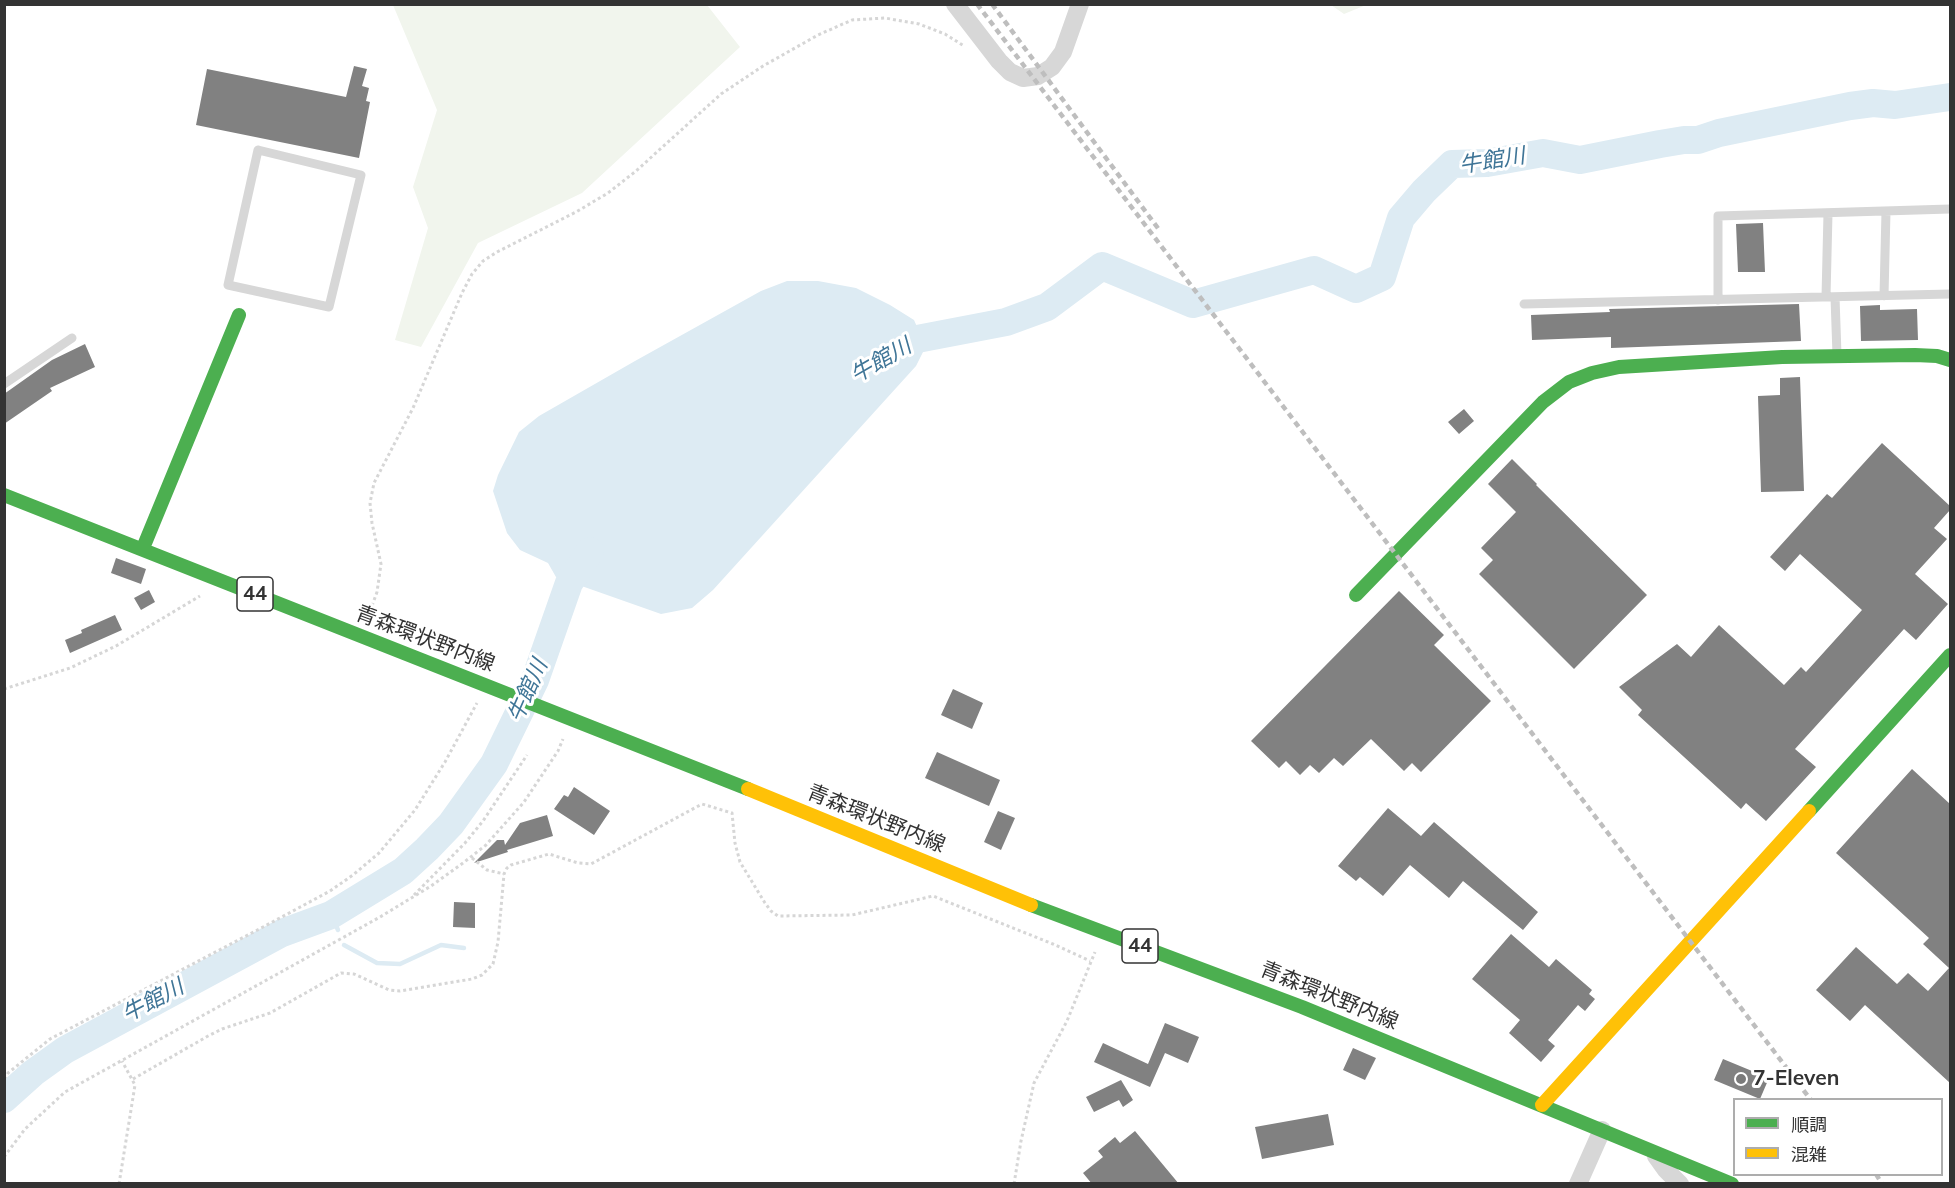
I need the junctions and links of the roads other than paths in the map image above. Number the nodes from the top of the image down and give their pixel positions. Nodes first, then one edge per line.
1 (955, 4) edge
2 (1080, 4) edge
3 (1950, 209) edge
4 (1886, 211) junction
5 (1828, 213) junction
6 (1950, 294) edge
7 (1884, 296) junction
8 (1830, 297) junction
9 (1718, 300) junction
10 (244, 302) junction
11 (1524, 304) dead end
12 (72, 338) dead end
13 (1837, 356) junction
14 (1950, 360) edge
15 (4, 384) edge
16 (4, 495) edge
17 (142, 548) junction
18 (1356, 595) dead end
19 (1950, 655) edge
20 (1542, 1105) junction
21 (1602, 1130) junction
22 (1651, 1149) junction
23 (1578, 1184) edge
24 (1680, 1184) edge
25 (1732, 1184) edge

1 - 2 street
3 - 4 lane
4 - 5 lane
4 - 7 lane
5 - 8 lane
5 - 9 lane
6 - 7 lane
7 - 8 lane
8 - 9 lane
8 - 13 lane
9 - 11 lane
10 - 10 lane
10 - 17 main road
12 - 15 lane
13 - 14 main road
13 - 18 main road
16 - 17 main road, 青森環状野内線 / 44
17 - 20 main road, 青森環状野内線 / 44
19 - 20 main road
20 - 21 main road, 青森環状野内線 / 44
21 - 22 main road, 青森環状野内線 / 44
21 - 23 street
22 - 24 street
22 - 25 main road, 青森環状野内線 / 44

